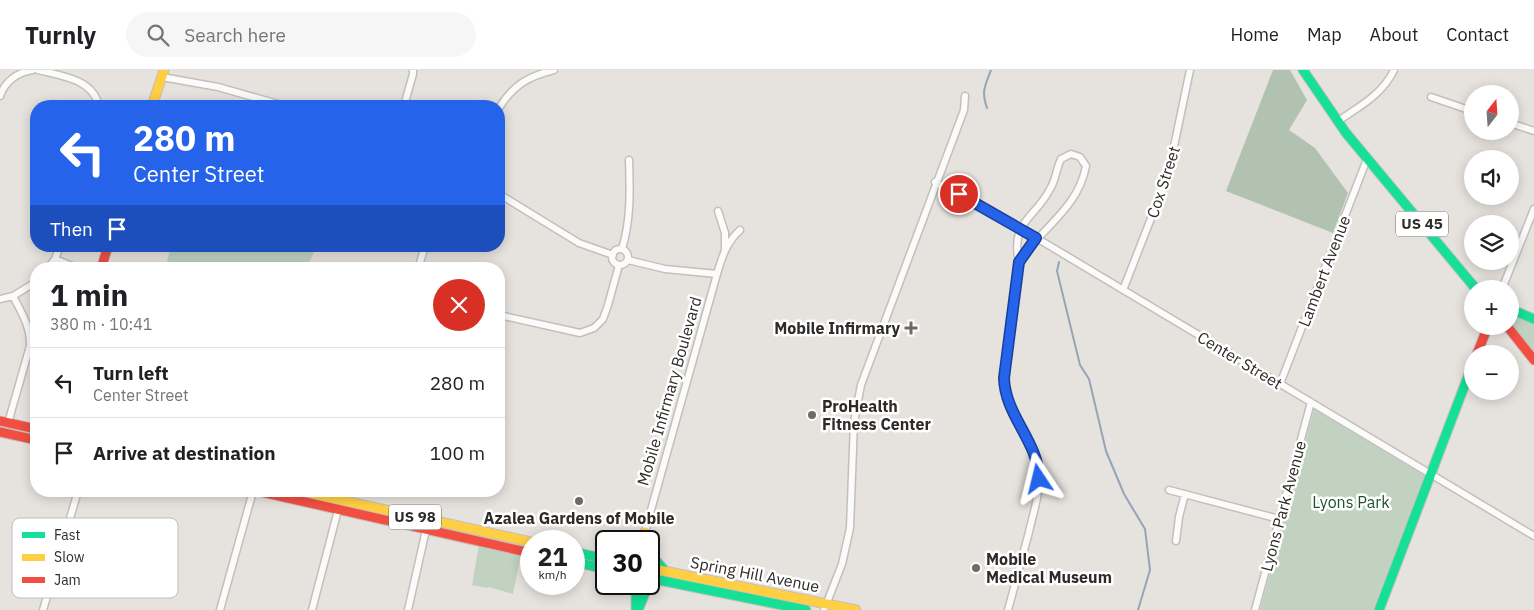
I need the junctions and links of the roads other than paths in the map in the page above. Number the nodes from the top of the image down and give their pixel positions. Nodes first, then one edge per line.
1 (33, 70) edge
2 (38, 70) edge
3 (413, 70) edge
4 (554, 70) edge
5 (1190, 70) edge
6 (1303, 70) edge
7 (1394, 70) edge
8 (163, 74) edge
9 (0, 96) edge
10 (965, 96) dead end
11 (1431, 97) dead end
12 (97, 100) edge
13 (154, 100) edge
14 (264, 100) edge
15 (406, 100) edge
16 (505, 100) edge
17 (1464, 108) edge
18 (1338, 121) junction
19 (1519, 126) edge
20 (1534, 131) edge
21 (1367, 159) junction
22 (629, 160) dead end
23 (936, 182) junction
24 (505, 198) edge
25 (1534, 209) edge
26 (718, 211) dead end
27 (1532, 219) edge
28 (1020, 229) junction
29 (740, 230) dead end
30 (1036, 238) junction
31 (622, 249) junction
32 (725, 249) junction
33 (58, 252) edge
34 (613, 255) junction
35 (55, 258) junction
36 (628, 260) junction
37 (52, 262) edge
38 (64, 262) edge
39 (1019, 262) junction
40 (618, 265) junction
41 (717, 274) junction
42 (1468, 280) edge
43 (1506, 280) edge
44 (30, 286) edge
45 (1122, 290) junction
46 (13, 296) junction
47 (0, 299) edge
48 (1519, 313) edge
49 (505, 316) edge
50 (1534, 319) edge
51 (1514, 335) edge
52 (1534, 360) edge
53 (1280, 384) junction
54 (1464, 388) edge
55 (1310, 402) junction
56 (4, 422) edge
57 (30, 428) edge
58 (0, 432) edge
59 (30, 439) edge
60 (1432, 474) junction
61 (1169, 490) dead end
62 (1185, 494) junction
63 (76, 497) edge
64 (251, 497) edge
65 (283, 497) edge
66 (327, 497) edge
67 (338, 510) junction
68 (70, 518) edge
69 (1279, 519) junction
70 (426, 530) junction
71 (647, 530) edge
72 (1534, 536) edge
73 (520, 540) edge
74 (1176, 541) dead end
75 (520, 551) edge
76 (660, 565) edge
77 (660, 570) edge
78 (666, 571) junction
79 (660, 580) edge
80 (636, 595) edge
81 (644, 595) edge
82 (825, 607) edge
83 (220, 610) edge
84 (312, 610) edge
85 (408, 610) edge
86 (637, 610) edge
87 (806, 610) edge
88 (856, 610) edge
89 (1008, 610) edge
90 (1256, 610) edge
91 (1380, 610) edge

1 - 9 street
2 - 12 street
3 - 15 street
4 - 16 street
5 - 45 street, Cox Street
6 - 18 main road, US 45
7 - 18 street
8 - 13 main road
8 - 14 street
10 - 23 street
11 - 17 street
18 - 21 main road, US 45
19 - 20 street
21 - 42 main road, US 45
21 - 53 street, Lambert Avenue
22 - 31 street
23 - 28 street, Center Street
23 - 82 street
24 - 34 street
25 - 27 street
26 - 32 street, Mobile Infirmary Boulevard
27 - 43 street
28 - 30 street, Center Street
28 - 30 street
28 - 39 street
29 - 32 street, Mobile Infirmary Boulevard
30 - 39 street
30 - 45 street, Center Street
31 - 34 street
31 - 36 street
32 - 41 street, Mobile Infirmary Boulevard
33 - 35 street
34 - 40 street
35 - 37 street
35 - 38 street
36 - 40 street
36 - 41 street
39 - 89 street
40 - 49 street
41 - 71 street, Mobile Infirmary Boulevard
44 - 46 street
45 - 53 street, Center Street
46 - 47 street
46 - 56 street
48 - 50 main road
51 - 52 main road
53 - 55 street, Center Street
54 - 60 main road
55 - 60 street, Center Street
55 - 69 street, Lyons Park Avenue
56 - 57 main road
58 - 59 main road
60 - 72 street, Center Street
60 - 91 main road
61 - 62 street
62 - 69 street
62 - 74 street
63 - 68 street
64 - 83 street
65 - 67 main road, US 98
66 - 73 main road, US 98
67 - 70 main road, US 98
67 - 84 street
69 - 90 street, Lyons Park Avenue
70 - 75 main road, US 98
70 - 85 street
76 - 78 main road
77 - 78 main road, Spring Hill Avenue
78 - 82 main road, Spring Hill Avenue
79 - 87 main road, Spring Hill Avenue
80 - 86 main road
81 - 86 main road
82 - 88 main road, Spring Hill Avenue

